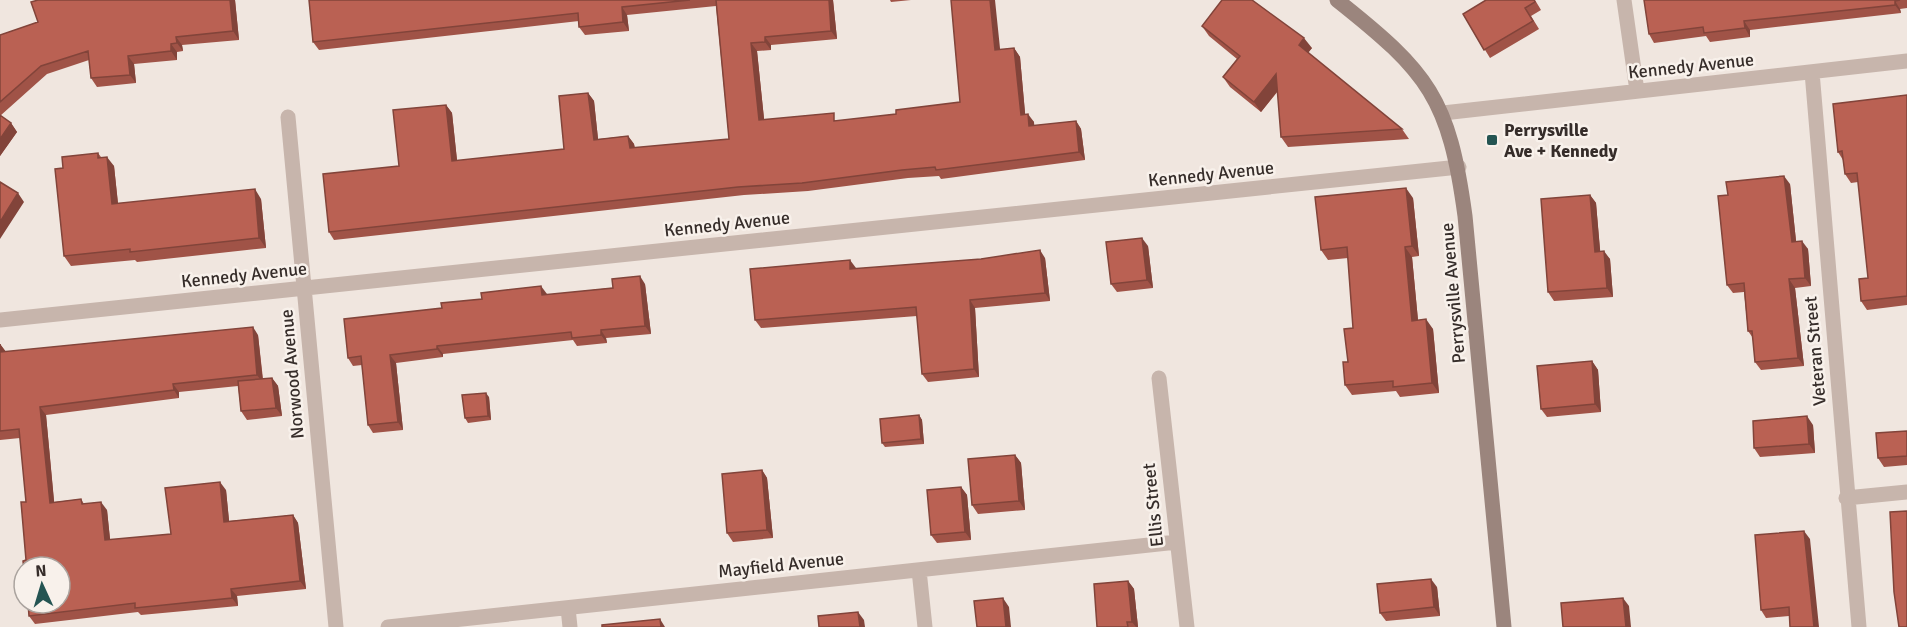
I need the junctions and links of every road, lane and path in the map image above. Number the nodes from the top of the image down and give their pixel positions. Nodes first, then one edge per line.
1 (1336, 0) edge
2 (1624, 0) edge
3 (1907, 61) edge
4 (1812, 72) junction
5 (1637, 91) junction
6 (1443, 113) junction
7 (288, 117) dead end
8 (1459, 167) junction
9 (304, 288) junction
10 (0, 320) edge
11 (1159, 378) dead end
12 (1907, 492) edge
13 (1846, 498) junction
14 (1177, 542) junction
15 (919, 570) junction
16 (568, 608) junction
17 (336, 627) edge
18 (388, 627) edge
19 (570, 627) edge
20 (925, 627) edge
21 (1187, 627) edge
22 (1504, 627) edge
23 (1859, 627) edge

1 - 6 main road, Perrysville Avenue
2 - 5 street
3 - 4 street, Kennedy Avenue
4 - 5 street, Kennedy Avenue
4 - 13 street, Veteran Street
5 - 6 street, Kennedy Avenue
6 - 8 main road, Perrysville Avenue
7 - 9 street, Norwood Avenue
8 - 9 street, Kennedy Avenue
8 - 22 main road, Perrysville Avenue
9 - 10 street, Kennedy Avenue
9 - 17 street, Norwood Avenue
11 - 14 street, Ellis Street
12 - 13 street
13 - 23 street, Veteran Street
14 - 15 street, Mayfield Avenue
14 - 21 street, Ellis Street
15 - 16 street, Mayfield Avenue
15 - 20 street
16 - 18 street, Mayfield Avenue
16 - 19 street

